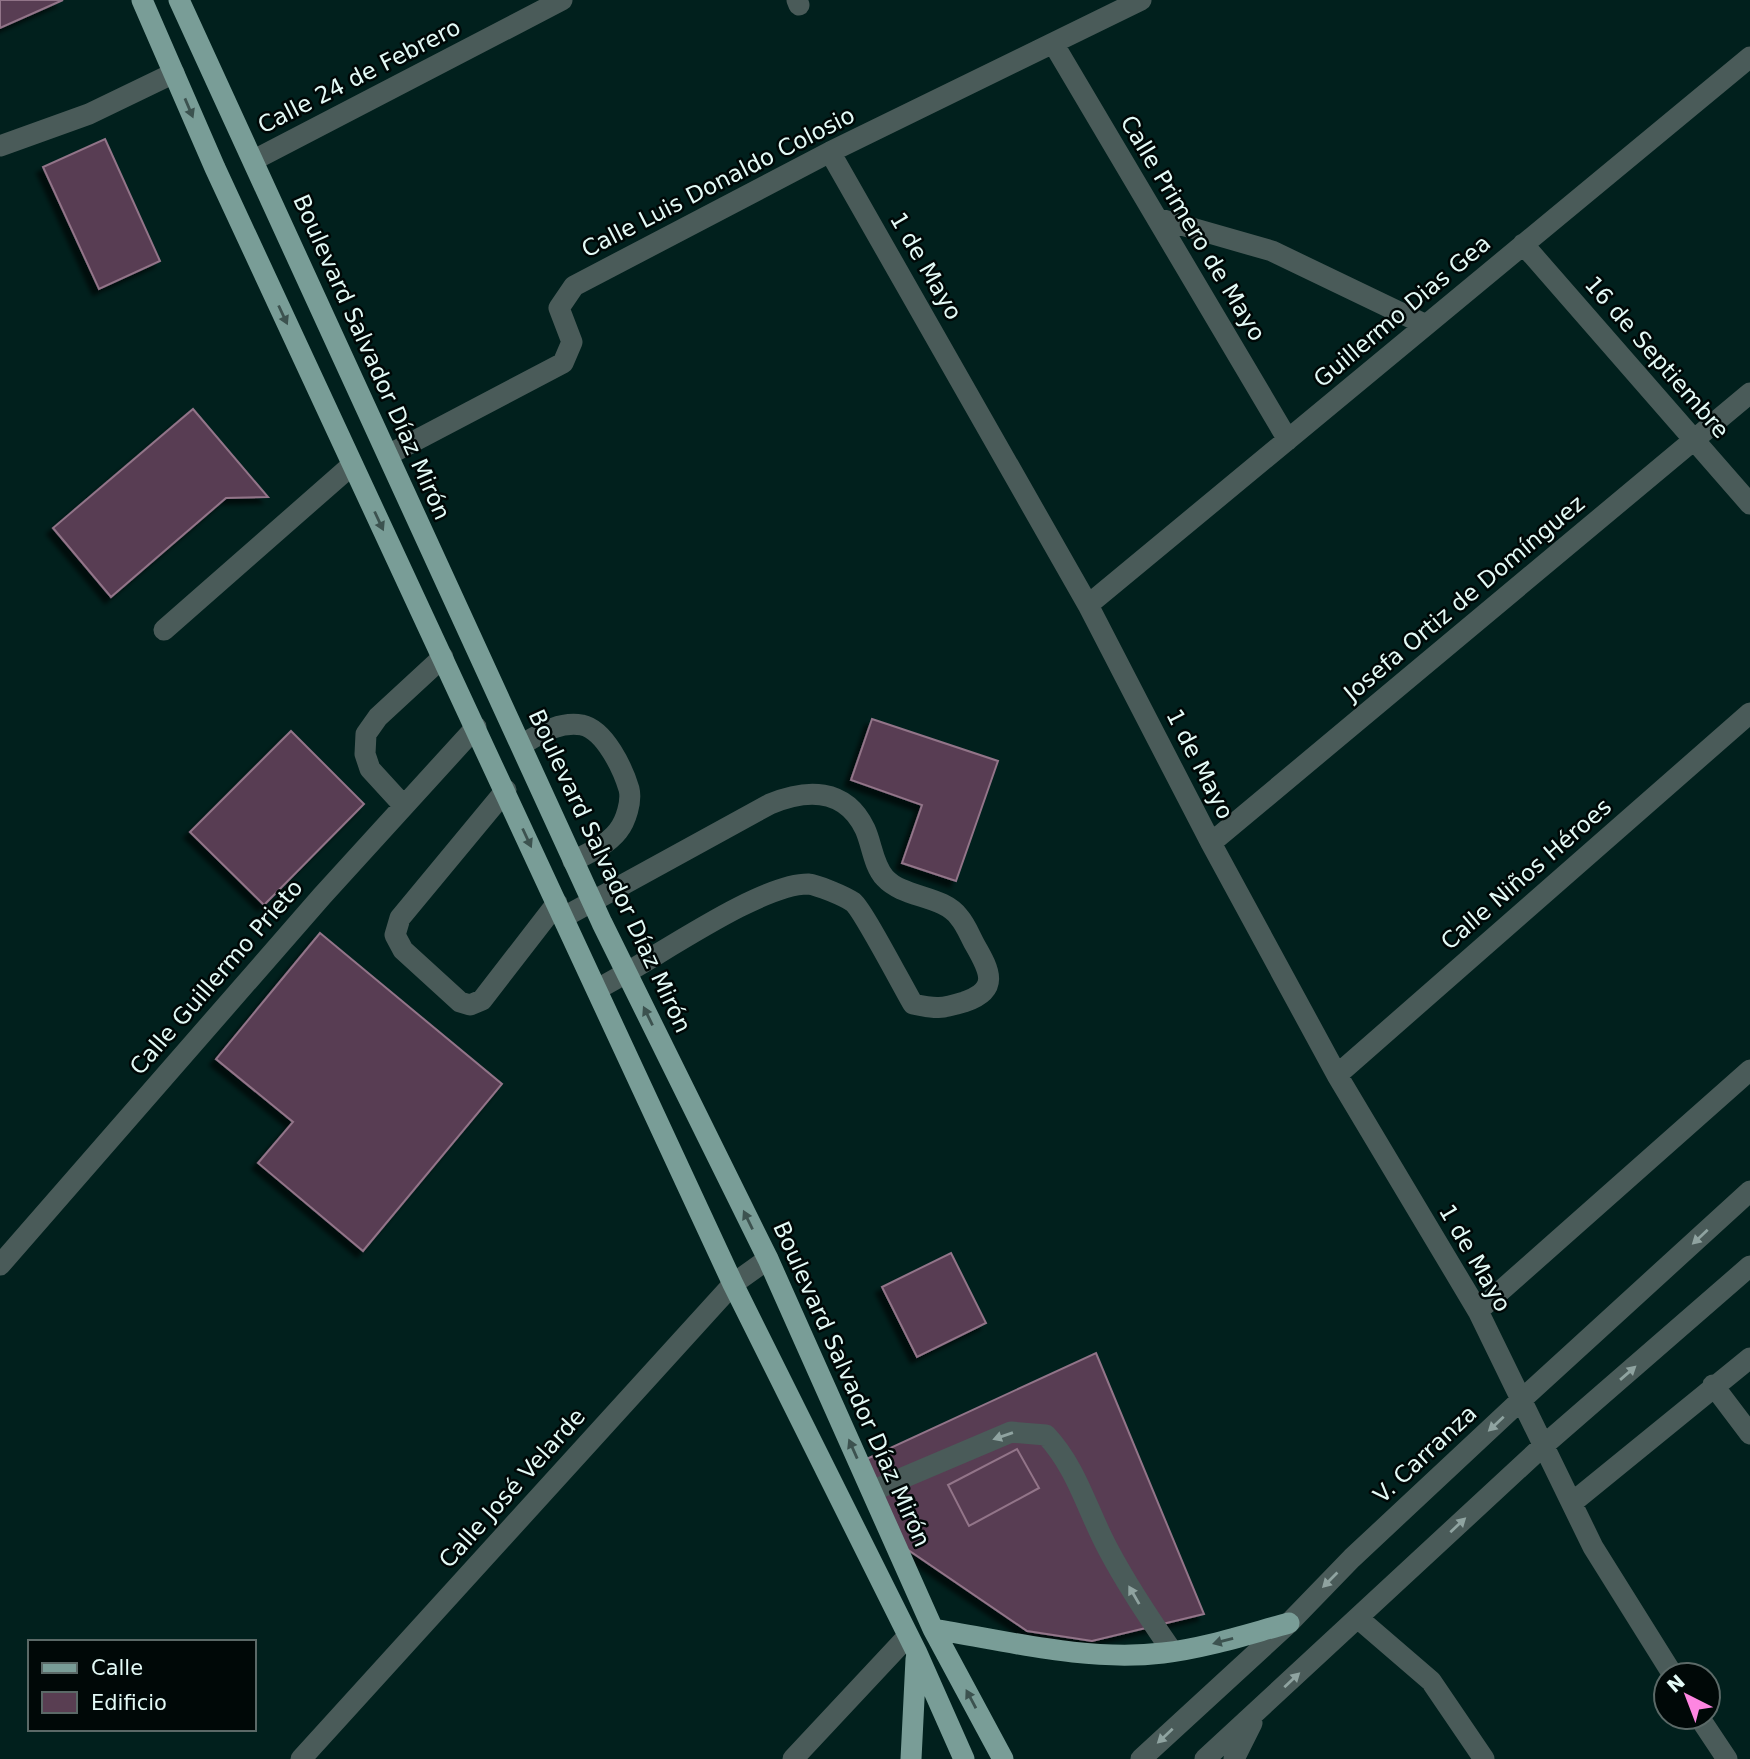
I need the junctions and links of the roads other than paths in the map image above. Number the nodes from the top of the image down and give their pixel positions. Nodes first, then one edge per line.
1 (142, 0) edge
2 (179, 0) edge
3 (562, 0) edge
4 (1141, 0) edge
5 (1053, 43) junction
6 (1750, 57) edge
7 (174, 74) junction
8 (0, 146) edge
9 (830, 152) junction
10 (254, 160) junction
11 (1157, 218) junction
12 (1523, 244) junction
13 (1426, 325) junction
14 (1750, 393) edge
15 (1695, 439) junction
16 (1287, 440) junction
17 (387, 455) junction
18 (352, 465) junction
19 (1750, 504) edge
20 (1088, 605) junction
21 (164, 630) dead end
22 (443, 657) junction
23 (1750, 713) edge
24 (476, 727) junction
25 (521, 745) junction
26 (506, 790) junction
27 (403, 805) junction
28 (1211, 843) junction
29 (573, 861) junction
30 (592, 902) junction
31 (561, 910) junction
32 (627, 974) junction
33 (597, 989) junction
34 (1750, 1070) edge
35 (1337, 1075) junction
36 (1750, 1191) edge
37 (768, 1259) junction
38 (0, 1265) edge
39 (1750, 1266) edge
40 (733, 1284) junction
41 (1478, 1311) junction
42 (1750, 1357) edge
43 (1713, 1385) junction
44 (1520, 1401) junction
45 (1750, 1434) edge
46 (1544, 1446) junction
47 (872, 1491) junction
48 (1573, 1503) junction
49 (1359, 1619) junction
50 (1289, 1623) junction
51 (933, 1629) junction
52 (912, 1644) junction
53 (1172, 1651) junction
54 (1664, 1661) edge
55 (1257, 1712) junction
56 (1708, 1731) edge
57 (301, 1759) edge
58 (793, 1759) edge
59 (911, 1759) edge
60 (964, 1759) edge
61 (1003, 1759) edge
62 (1141, 1759) edge
63 (1205, 1759) edge
64 (1234, 1759) edge
65 (1484, 1759) edge
66 (1727, 1759) edge

1 - 7 main road
2 - 10 main road, Boulevard Salvador Díaz Mirón
3 - 10 street, Calle 24 de Febrero
4 - 5 street, Calle Luis Donaldo Colosio
5 - 9 street, Calle Luis Donaldo Colosio
5 - 11 street, Calle Primero de Mayo
6 - 12 street, Guillermo Dias Gea
7 - 8 street
7 -> 18 main road
9 - 17 street, Calle Luis Donaldo Colosio
9 - 20 street, 1 de Mayo
10 - 17 main road, Boulevard Salvador Díaz Mirón
11 - 13 street
11 - 16 street, Calle Primero de Mayo
12 - 13 street, Guillermo Dias Gea
12 - 15 street, 16 de Septiembre
13 - 16 street, Guillermo Dias Gea
14 - 15 street, Josefa Ortiz de Domínguez
15 - 19 street, 16 de Septiembre
15 - 28 street, Josefa Ortiz de Domínguez
16 - 20 street, Guillermo Dias Gea
17 - 25 main road, Boulevard Salvador Díaz Mirón
18 - 21 street
18 -> 22 main road
20 - 28 street, 1 de Mayo
22 - 24 main road
22 - 27 street
23 - 35 street, Calle Niños Héroes
24 - 26 main road
24 - 27 street, Calle Guillermo Prieto
25 - 29 main road, Boulevard Salvador Díaz Mirón
25 - 29 street
26 -> 31 main road
26 - 31 street
27 - 38 street, Calle Guillermo Prieto
28 - 35 street, 1 de Mayo
29 - 30 main road, Boulevard Salvador Díaz Mirón
30 - 31 street
30 - 32 main road, Boulevard Salvador Díaz Mirón
30 - 32 street
31 - 33 main road
32 - 33 street
37 -> 32 main road, Boulevard Salvador Díaz Mirón
33 - 40 main road
34 - 41 street
35 - 41 street, 1 de Mayo
36 -> 44 street, V. Carranza
37 - 40 street, Calle José Velarde
47 -> 37 main road, Boulevard Salvador Díaz Mirón
46 -> 39 street
40 - 52 main road
40 - 57 street, Calle José Velarde
41 - 44 street, 1 de Mayo
42 - 43 street
43 - 45 street
43 - 48 street
44 - 46 street, 1 de Mayo
44 -> 50 street, V. Carranza
46 - 48 street, 1 de Mayo
49 -> 46 street
47 - 51 main road, Boulevard Salvador Díaz Mirón
53 -> 47 street
48 - 54 street, 1 de Mayo
55 -> 49 street
49 - 65 street
50 -> 53 main road
50 -> 62 street, V. Carranza
51 - 53 main road
61 -> 51 main road, Boulevard Salvador Díaz Mirón
52 - 58 street
52 - 59 main road
52 - 60 main road
55 - 63 street
55 - 64 street
56 - 66 street

